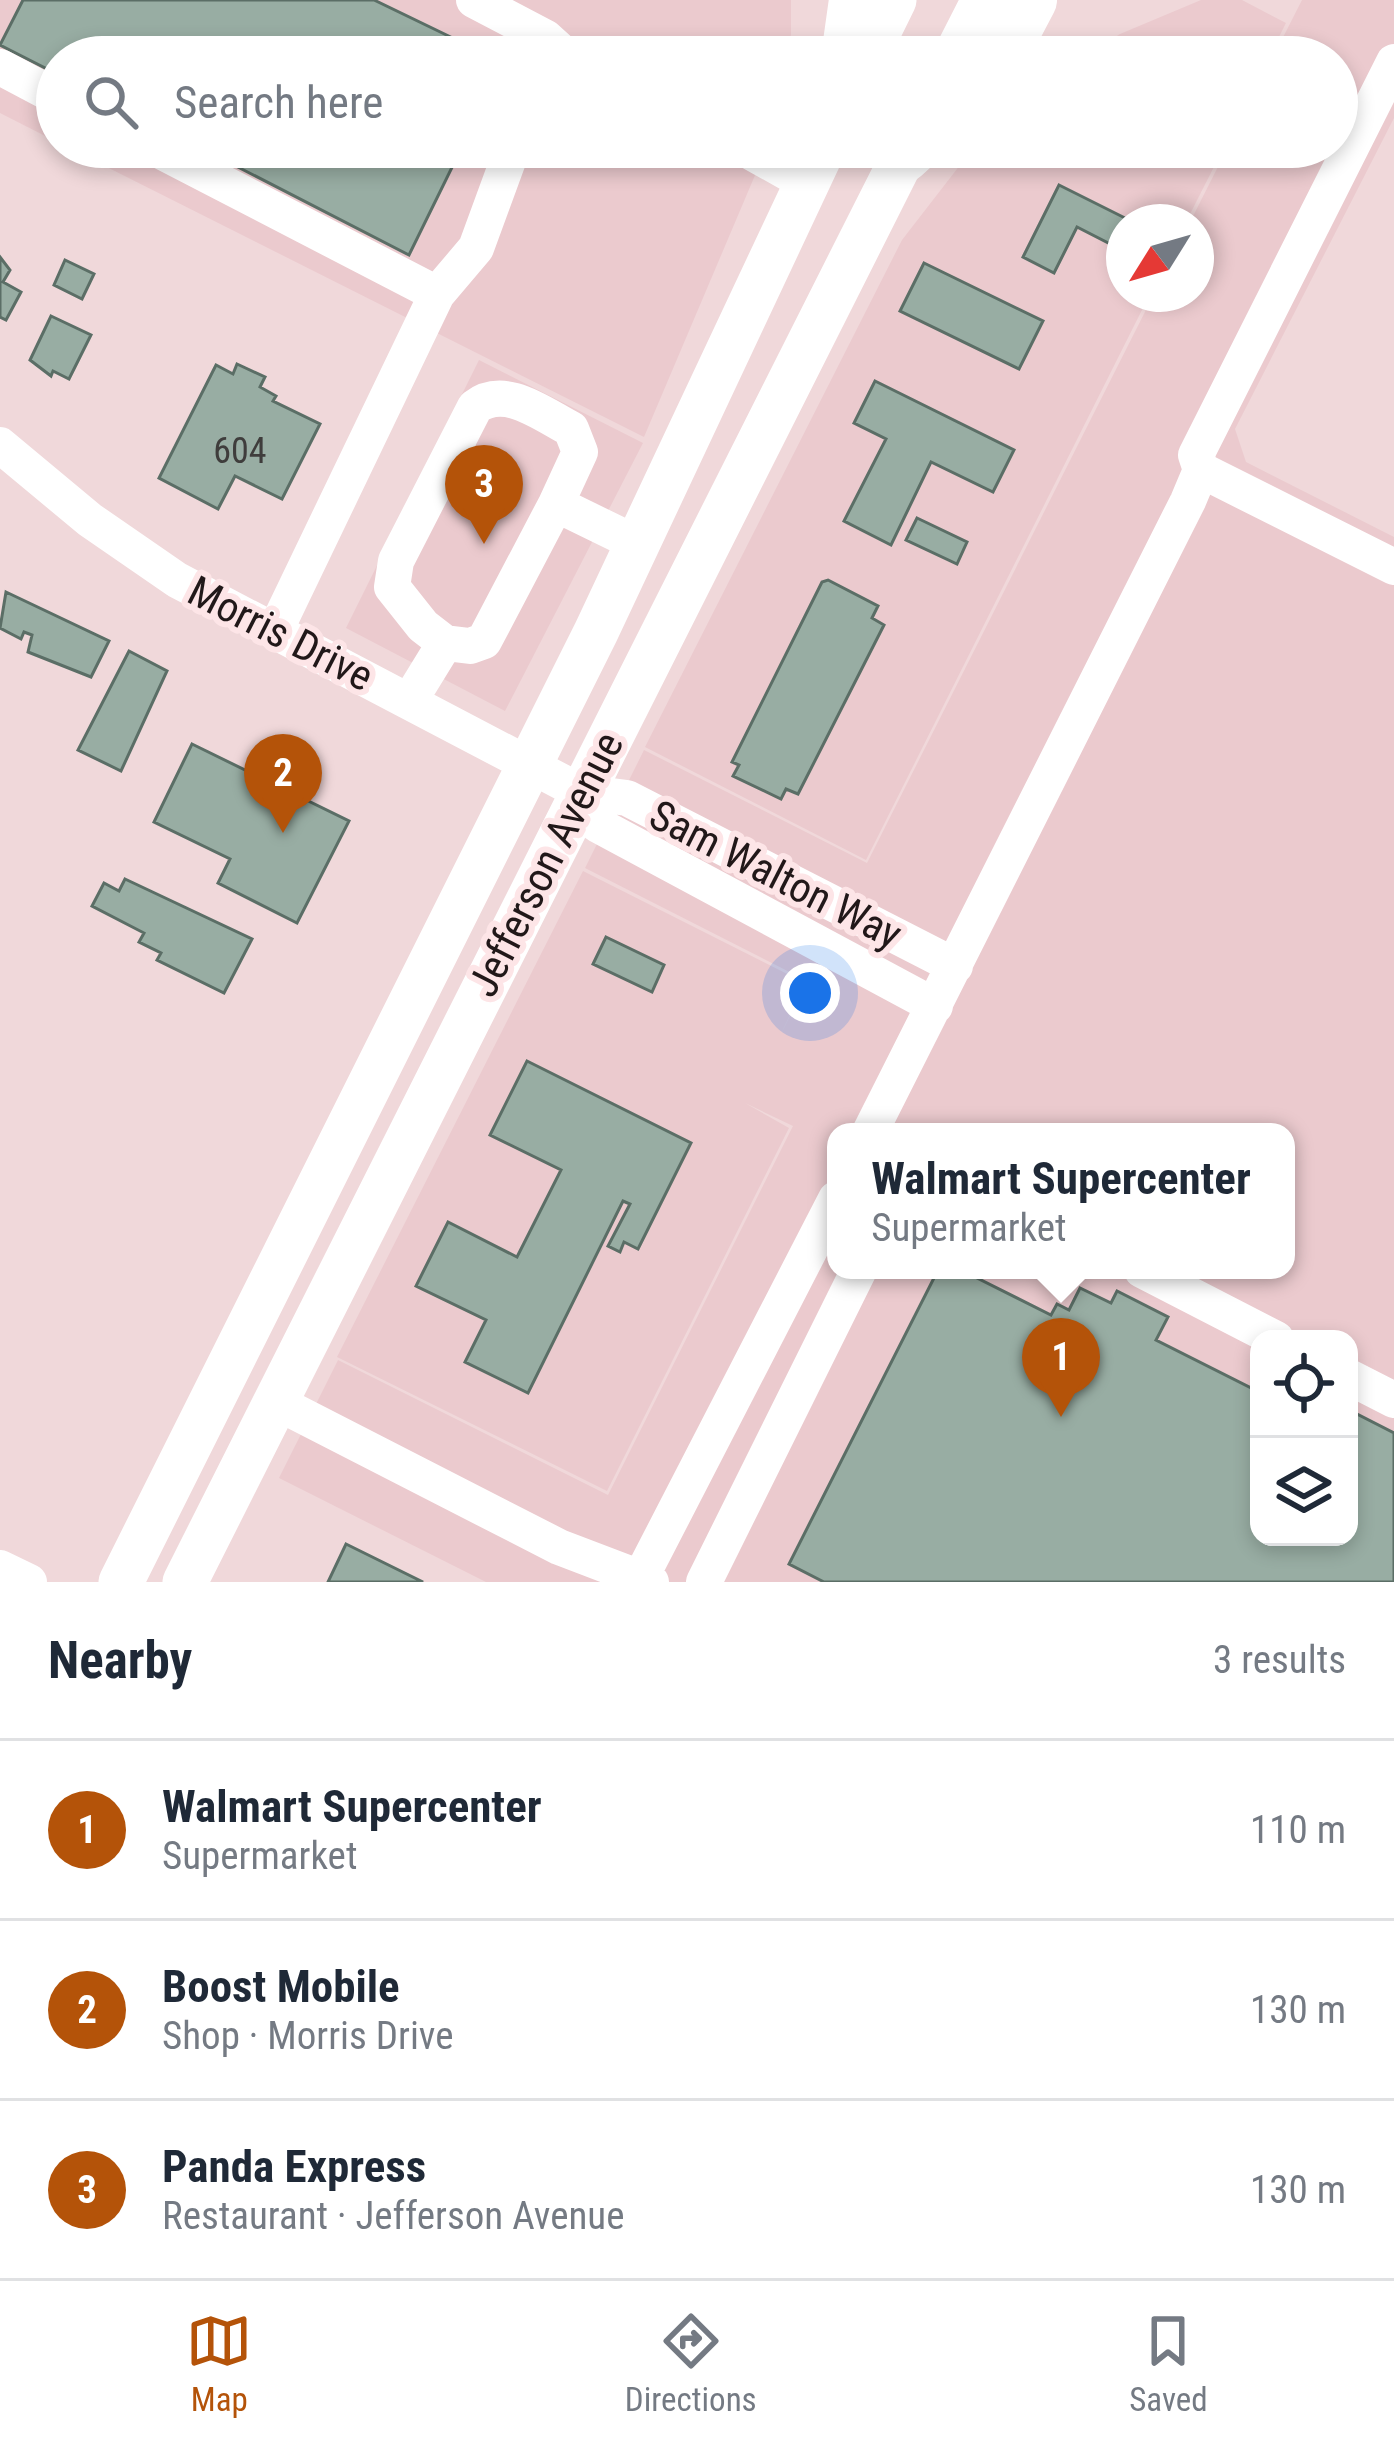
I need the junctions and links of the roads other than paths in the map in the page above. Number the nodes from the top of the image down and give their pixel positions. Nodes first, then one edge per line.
1 (474, 0) edge
2 (856, 0) edge
3 (893, 0) edge
4 (984, 0) edge
5 (1030, 0) edge
6 (542, 36) edge
7 (851, 36) edge
8 (876, 36) edge
9 (966, 36) edge
10 (1011, 36) edge
11 (1394, 62) edge
12 (0, 68) edge
13 (36, 86) edge
14 (1358, 133) edge
15 (194, 168) edge
16 (505, 168) edge
17 (815, 168) edge
18 (899, 168) edge
19 (1341, 168) edge
20 (437, 294) junction
21 (0, 445) edge
22 (1201, 470) junction
23 (556, 504) junction
24 (638, 544) junction
25 (1394, 567) edge
26 (275, 631) junction
27 (445, 643) junction
28 (410, 700) junction
29 (529, 762) junction
30 (581, 792) junction
31 (955, 966) junction
32 (935, 1006) junction
33 (875, 1123) edge
34 (827, 1217) edge
35 (855, 1279) edge
36 (1159, 1279) edge
37 (1259, 1330) edge
38 (1358, 1382) edge
39 (1394, 1400) edge
40 (276, 1402) junction
41 (0, 1568) edge
42 (646, 1579) edge
43 (28, 1582) edge
44 (121, 1582) edge
45 (185, 1582) edge
46 (704, 1582) edge

1 - 6 street
2 - 7 highway
3 - 8 main road
4 - 9 main road
5 - 10 highway
11 - 14 street
12 - 13 street
15 - 20 street
16 - 20 street
17 - 24 main road, Jefferson Avenue
18 - 30 main road, Jefferson Avenue
19 - 22 street
20 - 26 street
21 - 26 street, Morris Drive
22 - 25 street
22 - 31 street
23 - 24 street
23 - 27 street
23 - 27 street
24 - 29 main road, Jefferson Avenue
26 - 28 street, Morris Drive
27 - 28 street
28 - 29 street, Morris Drive
29 - 30 street, Morris Drive
29 - 44 main road, Jefferson Avenue
30 - 31 street, Sam Walton Way
30 - 32 street, Sam Walton Way
30 - 40 main road, Jefferson Avenue
31 - 32 street
32 - 33 street
34 - 42 street
35 - 46 street
36 - 37 street
38 - 39 street
40 - 42 street
40 - 45 main road, Jefferson Avenue
41 - 43 street

